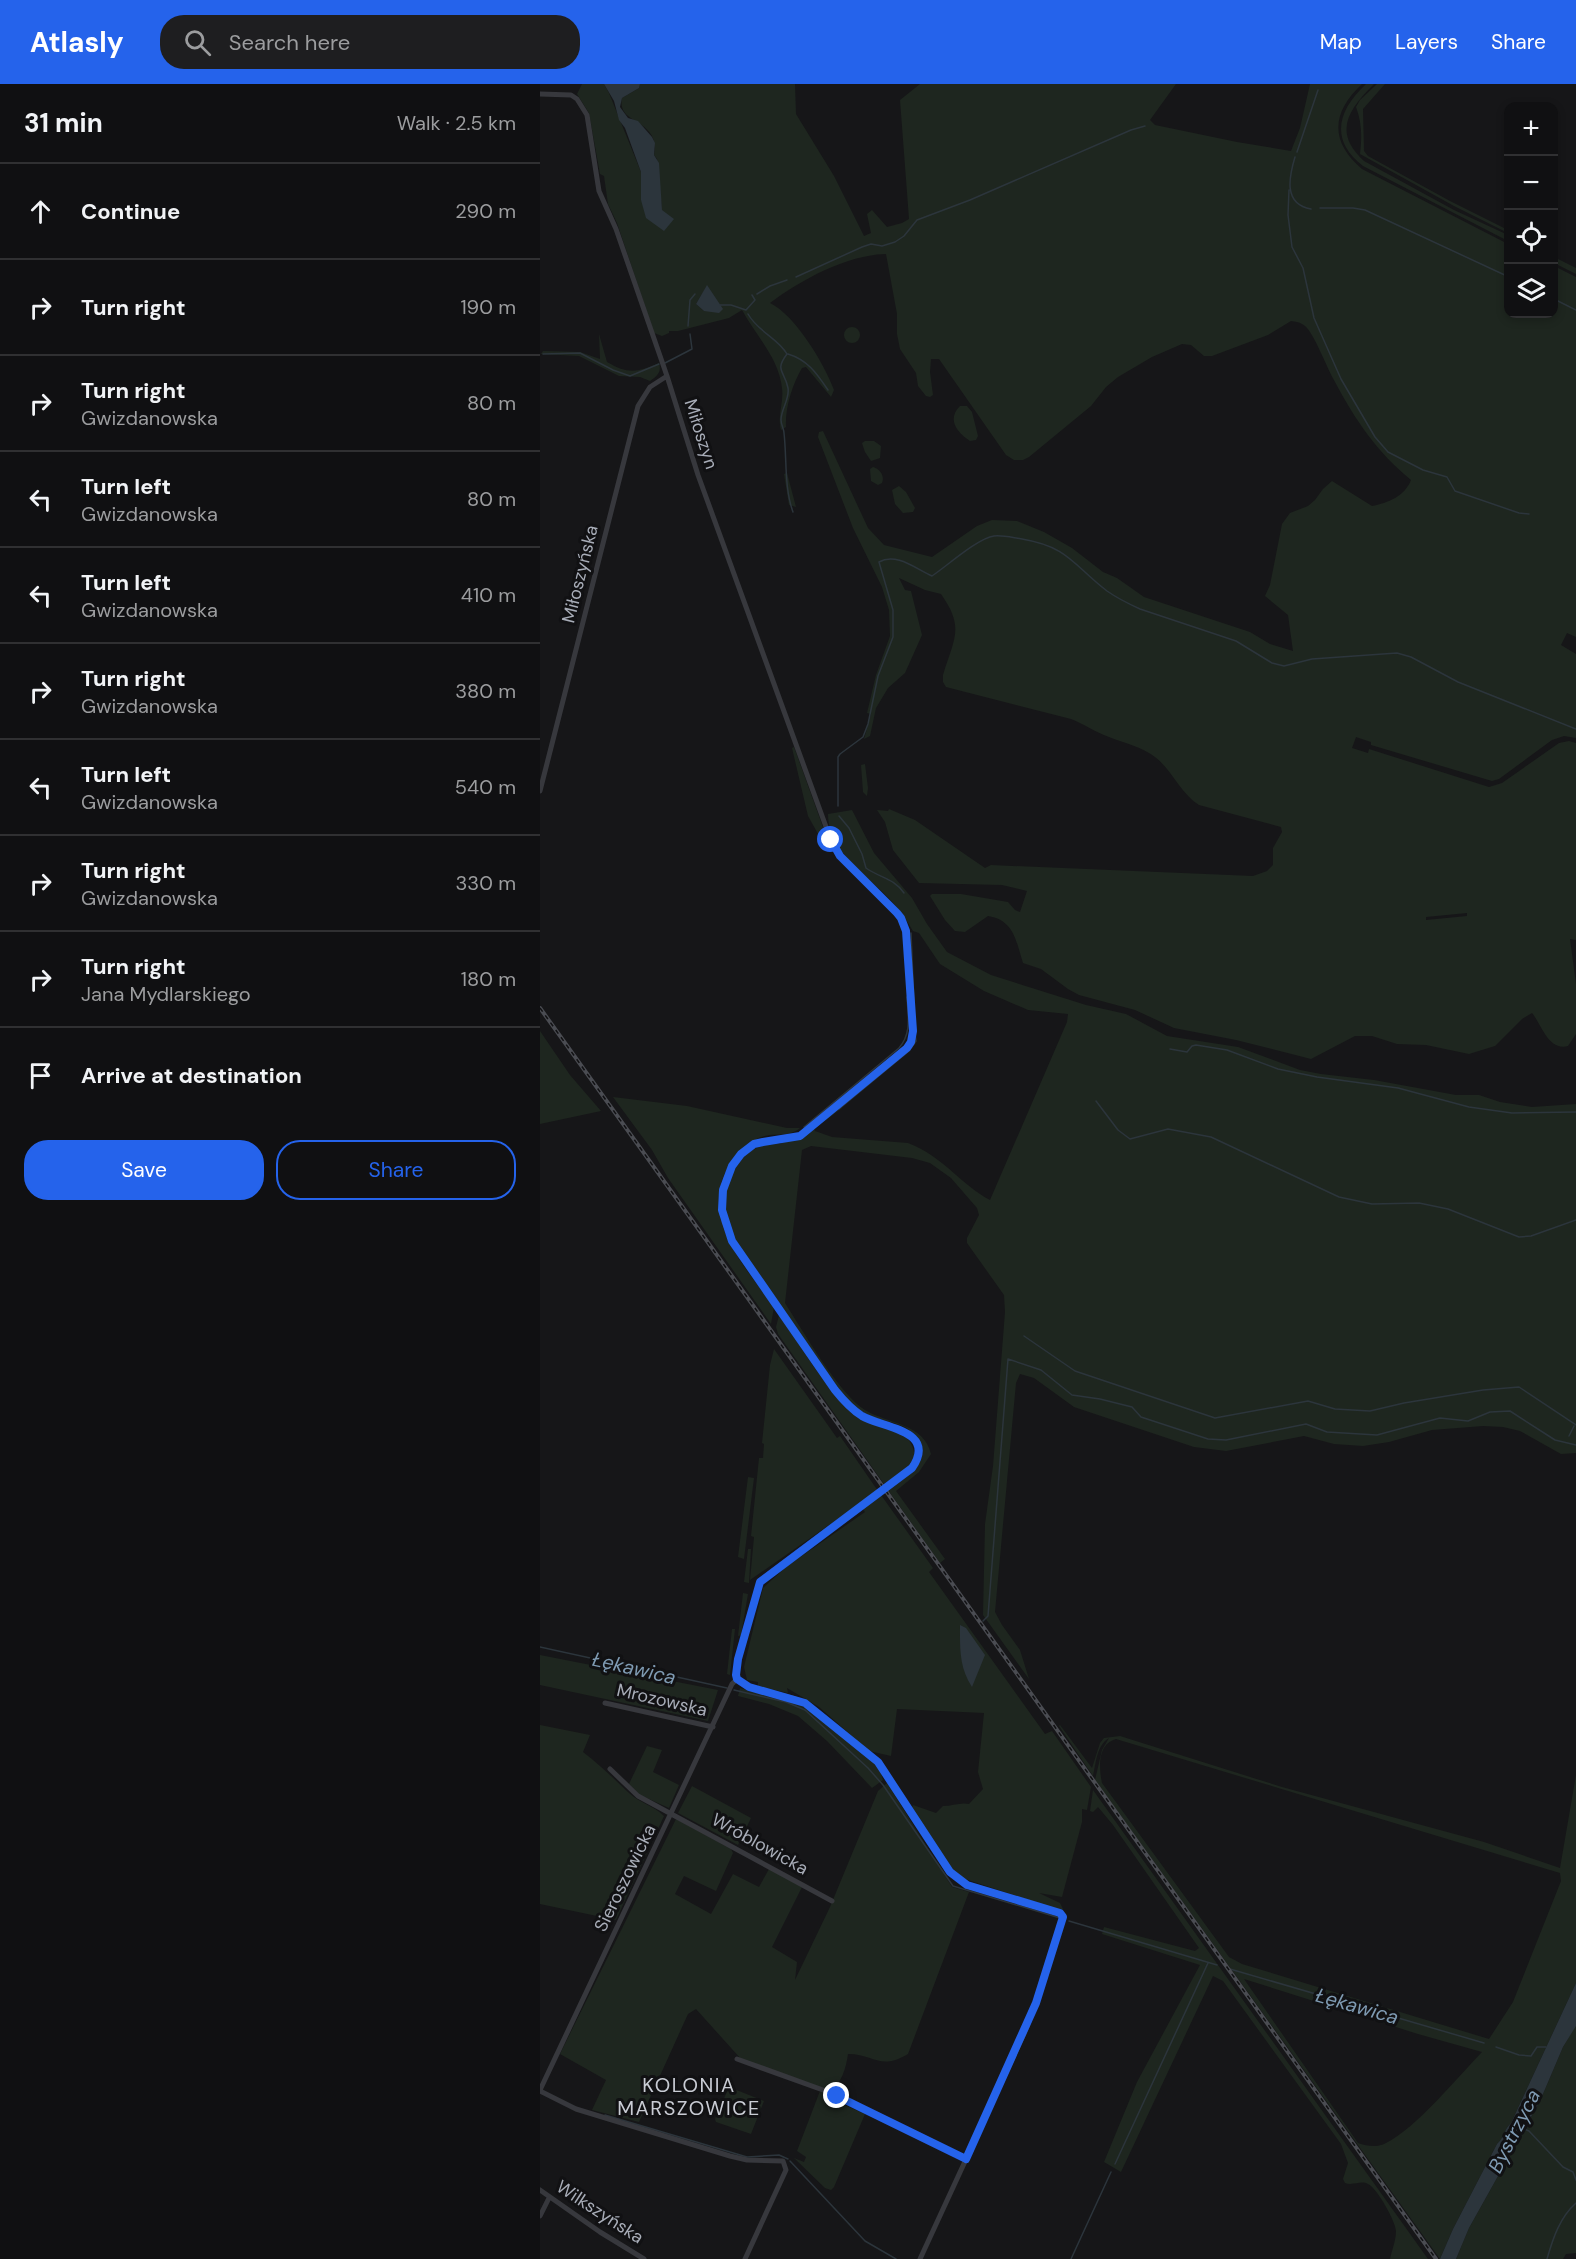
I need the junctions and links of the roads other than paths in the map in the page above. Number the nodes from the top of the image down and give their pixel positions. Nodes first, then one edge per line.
1 (540, 94) edge
2 (667, 376) junction
3 (540, 791) edge
4 (737, 1679) junction
5 (605, 1703) dead end
6 (713, 1727) junction
7 (610, 1770) dead end
8 (672, 1814) junction
9 (832, 1901) dead end
10 (737, 2059) dead end
11 (540, 2090) edge
12 (966, 2159) junction
13 (540, 2190) edge
14 (549, 2198) junction
15 (540, 2216) edge
16 (644, 2259) edge
17 (746, 2259) edge
18 (920, 2259) edge

1 - 2 street, Miłoszyn
2 - 3 street, Miłoszyńska
2 - 4 street, Miłoszyn
4 - 6 street, Sieroszowicka
4 - 12 street
5 - 6 street, Mrozowska
6 - 8 street, Sieroszowicka
7 - 8 street, Wróblowicka
8 - 9 street, Wróblowicka
8 - 11 street, Sieroszowicka
10 - 12 street
11 - 17 street
12 - 18 street
13 - 14 street, Wilkszyńska
14 - 15 street
14 - 16 street, Wilkszyńska

